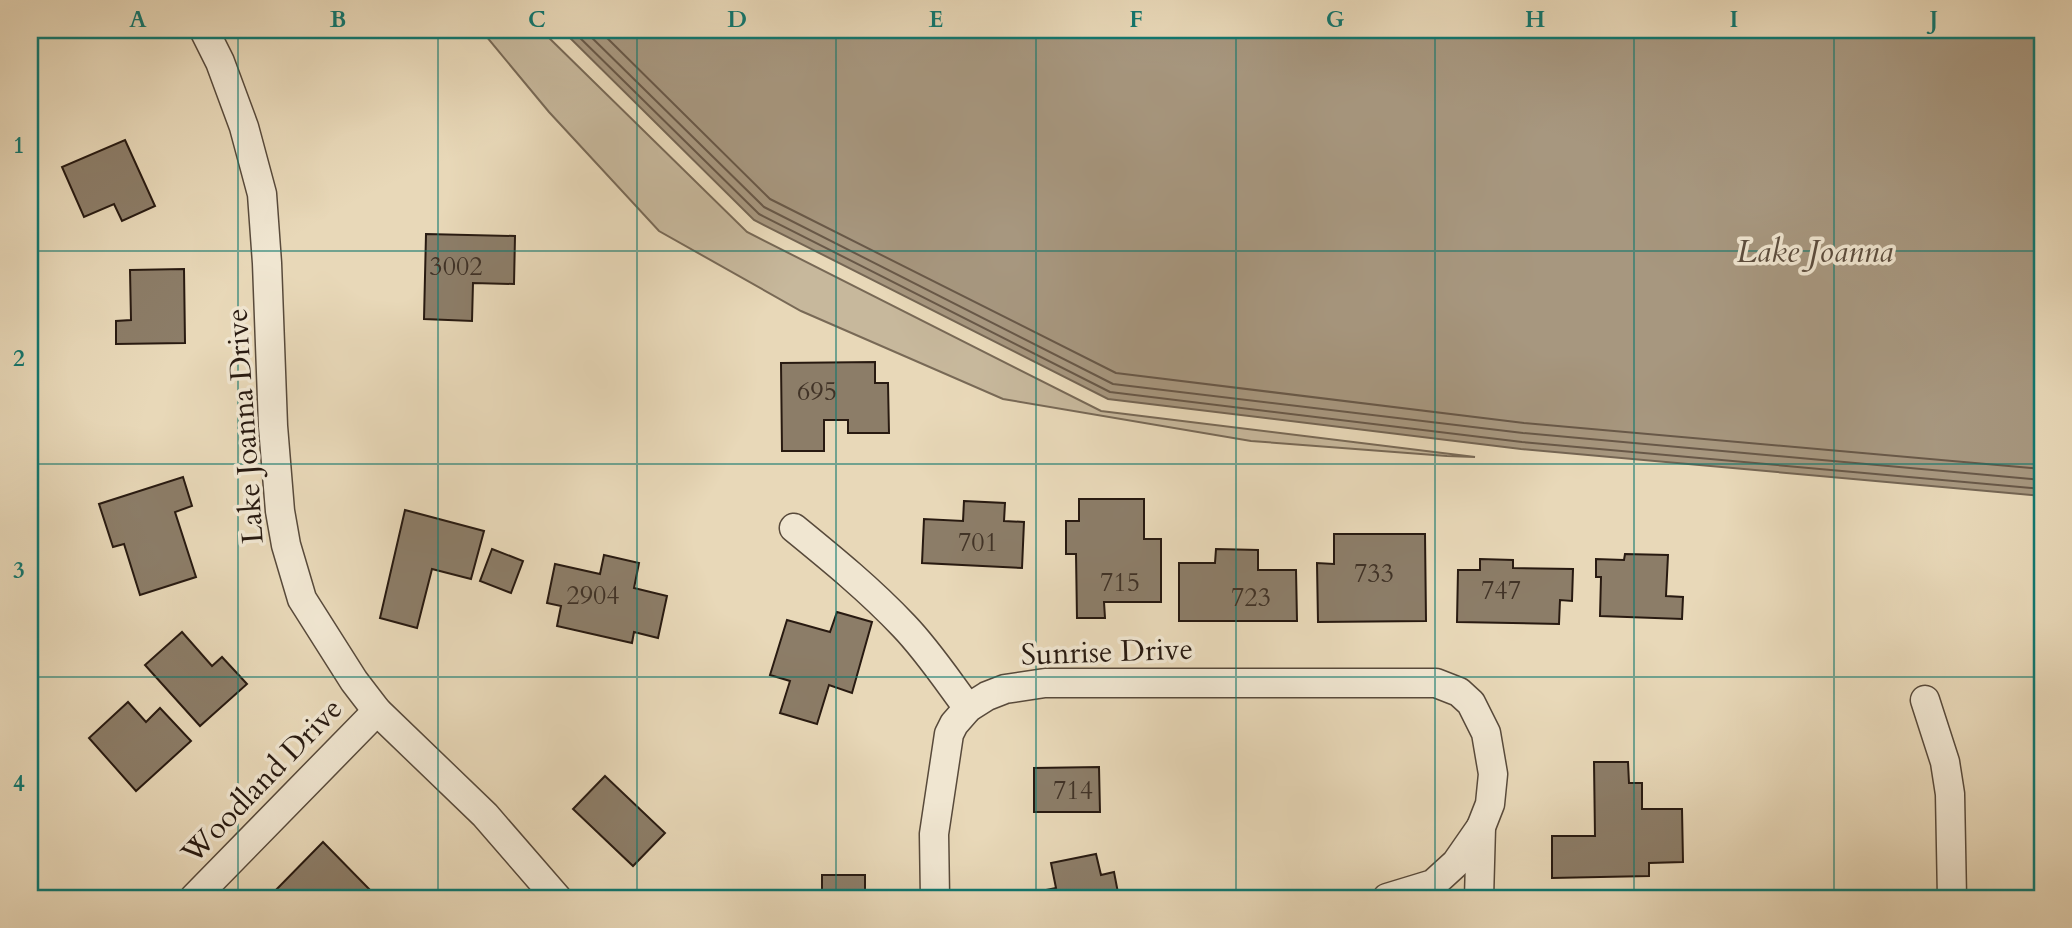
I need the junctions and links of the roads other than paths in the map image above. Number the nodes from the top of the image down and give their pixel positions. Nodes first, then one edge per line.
1 (204, 30) edge
2 (794, 528) dead end
3 (1925, 699) dead end
4 (968, 708) junction
5 (377, 711) junction
6 (1481, 827) junction
7 (194, 898) edge
8 (557, 898) edge
9 (935, 898) edge
10 (1387, 898) edge
11 (1479, 898) edge
12 (1952, 898) edge

1 - 5 street, Lake Joanna Drive
2 - 4 street
3 - 12 street
4 - 6 street, Sunrise Drive
4 - 9 street
5 - 7 street, Woodland Drive
5 - 8 street, Lake Joanna Drive
6 - 10 street
6 - 11 street

